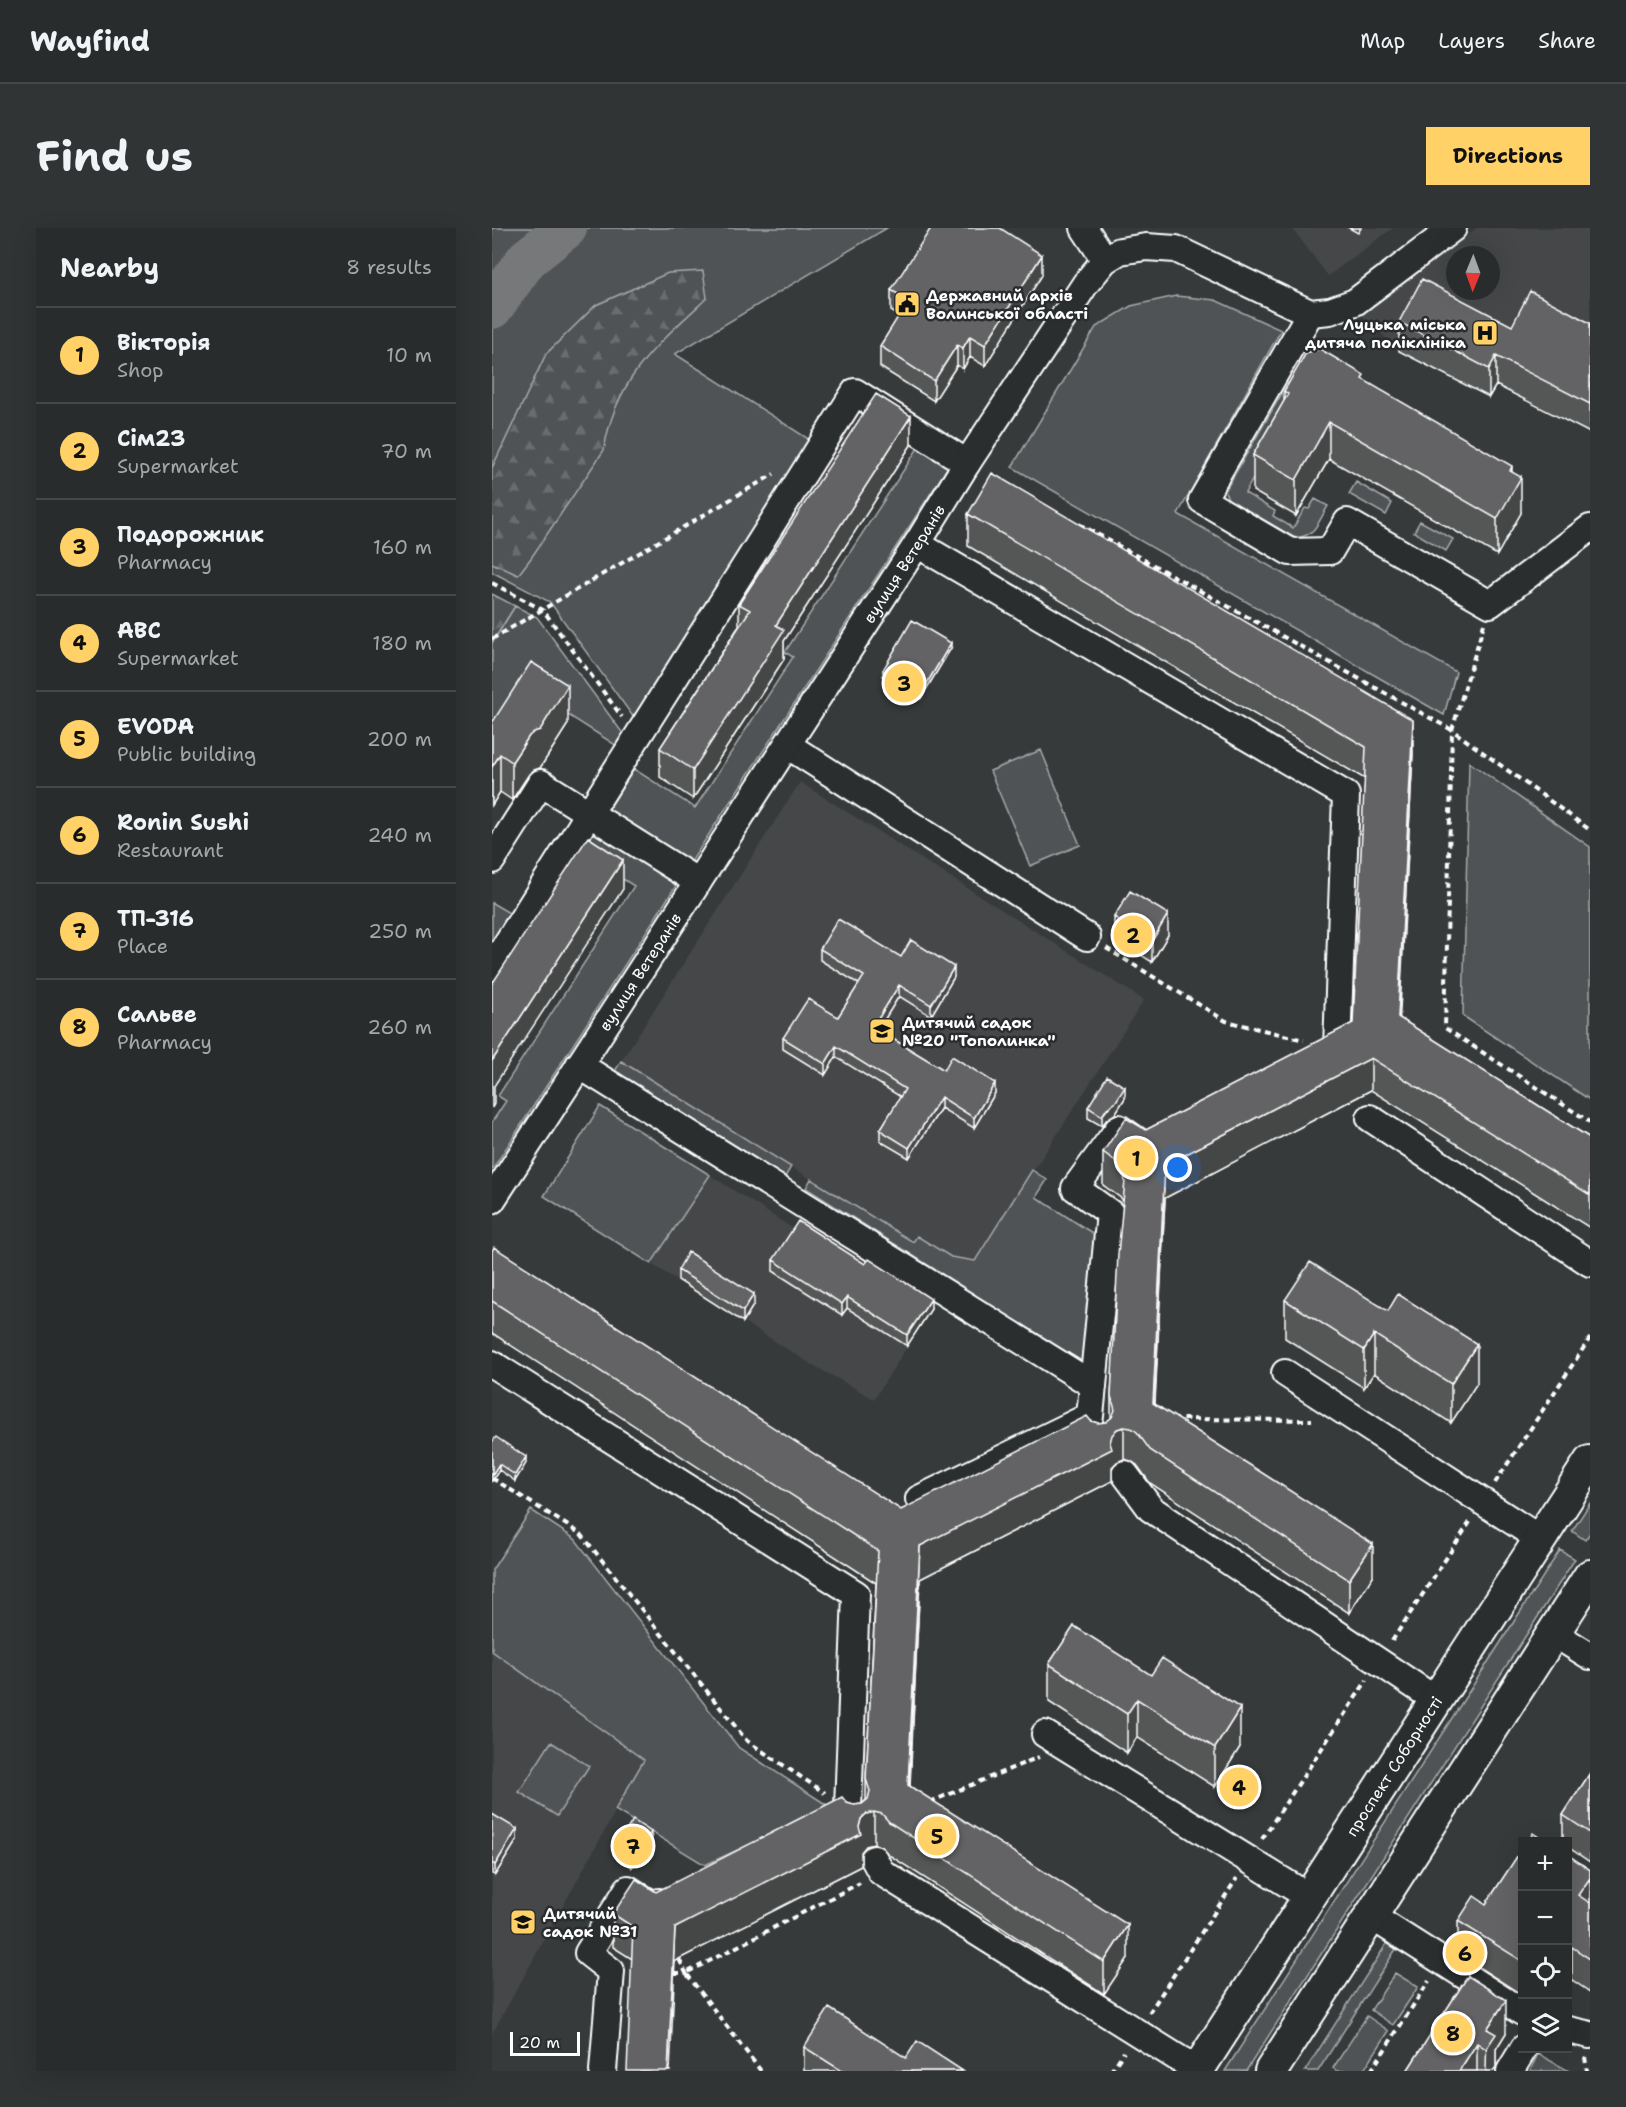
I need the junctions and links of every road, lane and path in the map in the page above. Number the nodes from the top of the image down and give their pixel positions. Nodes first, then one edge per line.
1 (1084, 228) edge
2 (1452, 228) edge
3 (1105, 260) junction
4 (1310, 313) junction
5 (968, 463) junction
6 (780, 471) dead end
7 (1071, 520) edge
8 (1590, 528) edge
9 (917, 544) junction
10 (492, 583) edge
11 (1490, 604) junction
12 (543, 610) junction
13 (492, 639) edge
14 (1452, 730) junction
15 (637, 737) junction
16 (787, 745) junction
17 (589, 814) junction
18 (1590, 830) edge
19 (492, 860) edge
20 (698, 882) junction
21 (1087, 937) joint
22 (492, 967) edge
23 (1337, 1048) junction
24 (579, 1065) junction
25 (1305, 1065) edge
26 (1370, 1118) dead end
27 (1590, 1122) edge
28 (1166, 1136) edge
29 (492, 1200) edge
30 (1590, 1263) edge
31 (1590, 1338) edge
32 (492, 1364) edge
33 (1285, 1373) dead end
34 (1093, 1385) junction
35 (1090, 1416) junction
36 (1166, 1419) edge
37 (1358, 1420) junction
38 (1100, 1441) edge
39 (1590, 1462) edge
40 (1125, 1474) dead end
41 (492, 1478) edge
42 (919, 1499) edge
43 (1483, 1503) junction
44 (1540, 1539) junction
45 (1590, 1576) edge
46 (1553, 1633) junction
47 (1590, 1656) edge
48 (1378, 1662) junction
49 (1436, 1700) junction
50 (1055, 1740) joint
51 (930, 1802) edge
52 (844, 1816) joint
53 (1249, 1860) junction
54 (877, 1866) joint
55 (684, 1889) edge
56 (1309, 1897) junction
57 (1371, 1916) junction
58 (679, 1959) edge
59 (1442, 1961) junction
60 (674, 1973) edge
61 (686, 1973) junction
62 (1518, 2009) edge
63 (1572, 2031) edge
64 (1137, 2032) junction
65 (1590, 2036) edge
66 (1521, 2053) edge
67 (1197, 2070) edge
68 (603, 2071) edge
69 (762, 2071) edge
70 (1111, 2071) edge
71 (1271, 2071) edge
72 (1371, 2071) edge
73 (1510, 2071) edge

1 - 3 street
2 - 4 street
3 - 4 street, вулиця Ветеранів
3 - 5 street, вулиця Ветеранів
4 - 11 street
5 - 9 street, вулиця Ветеранів
5 - 15 street
6 - 12 path
7 - 14 path
8 - 11 street
9 - 16 street, вулиця Ветеранів
9 - 23 street
10 - 12 path
11 - 14 path
12 - 13 path
12 - 15 path
14 - 18 path
14 - 27 path
15 - 17 street
16 - 20 street, вулиця Ветеранів
16 - 21 street
17 - 19 street
17 - 20 street
17 - 22 street
20 - 24 street, вулиця Ветеранів
21 - 23 path
23 - 25 street
24 - 29 street, вулиця Ветеранів
24 - 34 street
26 - 30 street
28 - 34 street
31 - 43 path
32 - 52 street
33 - 37 street
34 - 35 street
35 - 38 street
35 - 42 street
36 - 37 path
37 - 43 street
39 - 44 main road, проспект Соборності
40 - 48 street
41 - 52 path
43 - 44 street
43 - 48 path
44 - 49 main road, проспект Соборності
45 - 46 main road
46 - 47 street
46 - 57 main road
48 - 49 street
48 - 53 path
49 - 56 main road, проспект Соборності
50 - 51 path
50 - 53 street
53 - 56 street
53 - 64 path
54 - 61 path
54 - 64 street
55 - 68 street
56 - 67 main road, проспект Соборності
57 - 59 street
57 - 71 main road
58 - 61 path
59 - 62 street
59 - 72 path
60 - 61 path
61 - 69 path
63 - 65 street
64 - 67 street
64 - 70 path
66 - 73 street

